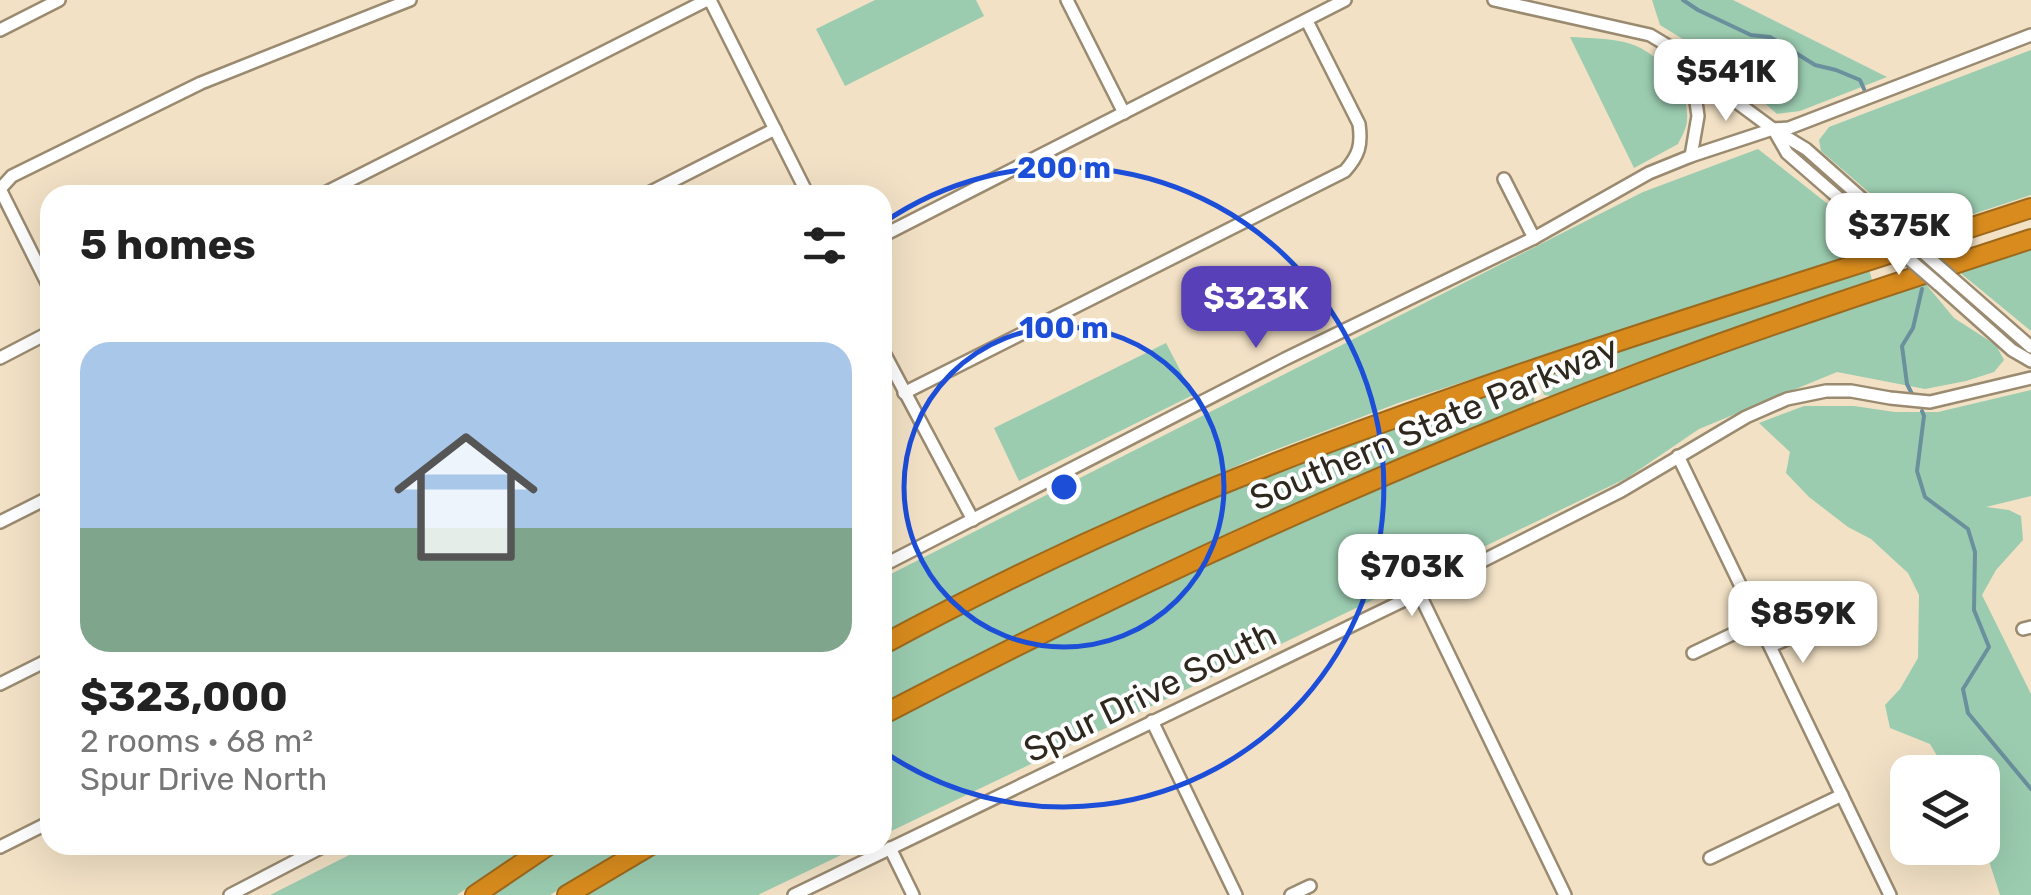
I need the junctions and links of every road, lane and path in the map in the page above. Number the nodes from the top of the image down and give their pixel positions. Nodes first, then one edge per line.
1 (58, 0) edge
2 (410, 0) edge
3 (709, 0) edge
4 (1068, 0) edge
5 (1346, 0) edge
6 (1494, 0) edge
7 (1307, 20) junction
8 (0, 30) edge
9 (2031, 35) edge
10 (1691, 67) junction
11 (1124, 113) junction
12 (775, 129) junction
13 (1773, 129) junction
14 (1691, 156) junction
15 (1504, 179) dead end
16 (341, 185) edge
17 (666, 185) edge
18 (803, 185) edge
19 (0, 189) edge
20 (2031, 208) edge
21 (892, 231) edge
22 (1534, 238) junction
23 (2031, 239) edge
24 (40, 268) edge
25 (40, 337) edge
26 (2031, 347) edge
27 (0, 358) edge
28 (2031, 361) edge
29 (892, 370) edge
30 (2031, 378) edge
31 (904, 393) junction
32 (1678, 456) junction
33 (40, 502) edge
34 (973, 520) junction
35 (0, 522) edge
36 (892, 561) edge
37 (1419, 593) junction
38 (1850, 611) dead end
39 (1758, 622) junction
40 (892, 640) edge
41 (1771, 646) junction
42 (1694, 653) dead end
43 (40, 664) edge
44 (0, 684) edge
45 (892, 710) edge
46 (1152, 721) junction
47 (1842, 795) junction
48 (40, 827) edge
49 (892, 847) edge
50 (0, 848) edge
51 (892, 852) edge
52 (307, 855) edge
53 (534, 855) edge
54 (634, 855) edge
55 (876, 855) edge
56 (1710, 858) dead end
57 (1310, 886) dead end
58 (1235, 894) edge
59 (1887, 894) edge
60 (230, 895) edge
61 (476, 895) edge
62 (567, 895) edge
63 (794, 895) edge
64 (913, 895) edge
65 (1290, 895) edge
66 (1565, 895) edge

1 - 8 street
2 - 19 street
3 - 12 street
3 - 16 street
4 - 11 street
5 - 7 street
6 - 10 street
7 - 11 street
7 - 31 street
9 - 13 street
10 - 13 street
10 - 14 street
11 - 21 street
12 - 17 street
12 - 18 street
13 - 14 street
13 - 26 street, bridge
13 - 28 street, bridge
14 - 22 street
15 - 22 street
19 - 24 street
20 - 40 highway, Southern State Parkway
22 - 34 street
23 - 45 highway, Southern State Parkway
25 - 27 street
29 - 31 street
30 - 32 street, Spur Drive South
31 - 34 street
32 - 37 street, Spur Drive South
32 - 39 street
33 - 35 street
34 - 36 street
37 - 46 street, Spur Drive South
37 - 66 street
38 - 41 street
39 - 41 street
39 - 42 street
41 - 47 street
43 - 44 street
46 - 49 street, Spur Drive South
46 - 58 street
47 - 56 street
47 - 59 street
48 - 50 street
51 - 64 street
52 - 60 street
53 - 61 highway
54 - 62 highway
55 - 63 street, Spur Drive South
57 - 65 street

